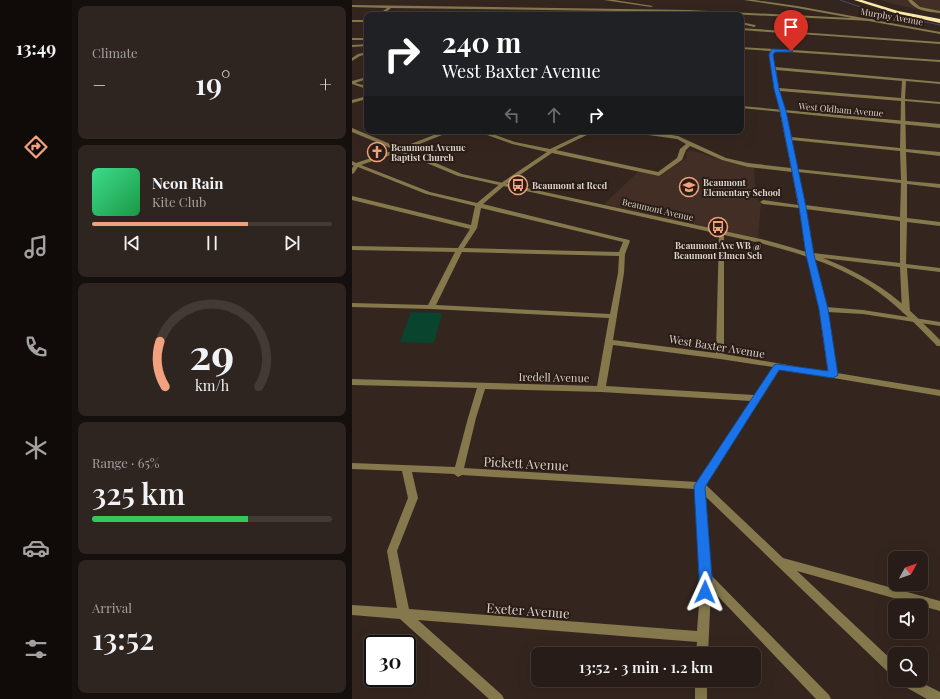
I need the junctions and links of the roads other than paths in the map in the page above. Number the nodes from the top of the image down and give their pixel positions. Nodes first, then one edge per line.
1 (606, 0) edge
2 (746, 0) edge
3 (857, 0) edge
4 (867, 0) edge
5 (910, 0) edge
6 (352, 6) edge
7 (391, 6) junction
8 (688, 11) junction
9 (384, 12) edge
10 (692, 12) edge
11 (708, 12) edge
12 (940, 12) edge
13 (744, 14) edge
14 (872, 20) junction
15 (940, 20) edge
16 (352, 21) edge
17 (364, 21) edge
18 (744, 24) edge
19 (744, 29) edge
20 (780, 31) junction
21 (940, 33) edge
22 (352, 39) edge
23 (364, 40) edge
24 (940, 43) edge
25 (364, 45) edge
26 (352, 46) edge
27 (744, 48) edge
28 (773, 50) junction
29 (791, 51) junction
30 (364, 54) edge
31 (352, 60) edge
32 (940, 62) edge
33 (773, 68) junction
34 (364, 79) edge
35 (904, 80) junction
36 (352, 82) edge
37 (940, 83) edge
38 (364, 87) edge
39 (776, 89) junction
40 (364, 98) edge
41 (903, 100) junction
42 (352, 102) edge
43 (940, 103) edge
44 (744, 107) edge
45 (783, 111) junction
46 (902, 123) junction
47 (940, 126) edge
48 (352, 130) edge
49 (441, 134) edge
50 (488, 134) edge
51 (586, 134) edge
52 (653, 134) edge
53 (787, 138) junction
54 (690, 143) junction
55 (400, 150) junction
56 (551, 151) junction
57 (903, 151) junction
58 (940, 154) edge
59 (355, 163) edge
60 (794, 170) junction
61 (352, 172) edge
62 (904, 182) junction
63 (503, 184) junction
64 (940, 186) edge
65 (352, 198) edge
66 (763, 202) dead end
67 (478, 205) junction
68 (802, 207) junction
69 (903, 219) junction
70 (940, 224) edge
71 (474, 228) junction
72 (722, 233) junction
73 (352, 248) edge
74 (460, 250) junction
75 (622, 254) junction
76 (810, 255) junction
77 (903, 266) junction
78 (940, 270) edge
79 (352, 306) edge
80 (431, 307) junction
81 (823, 309) junction
82 (906, 312) junction
83 (614, 316) junction
84 (916, 320) junction
85 (940, 324) edge
86 (609, 342) junction
87 (940, 344) edge
88 (720, 356) junction
89 (777, 367) junction
90 (833, 375) junction
91 (352, 382) edge
92 (482, 386) junction
93 (601, 389) junction
94 (940, 393) edge
95 (756, 398) junction
96 (352, 466) edge
97 (406, 468) junction
98 (458, 472) junction
99 (700, 486) junction
100 (779, 561) junction
101 (706, 577) junction
102 (940, 606) edge
103 (352, 610) edge
104 (404, 615) junction
105 (702, 637) junction
106 (702, 647) edge
107 (888, 664) edge
108 (701, 687) edge
109 (917, 687) edge
110 (498, 699) edge
111 (701, 699) edge
112 (825, 699) edge
113 (940, 699) edge

1 - 8 street
2 - 14 street, Murphy Avenue
3 - 15 highway
4 - 15 highway
5 - 12 street
6 - 7 street
7 - 8 street
7 - 9 street
8 - 10 street
8 - 11 street
13 - 14 street
14 - 21 street, Murphy Avenue
16 - 17 street
18 - 20 street
19 - 20 street
20 - 24 street
20 - 29 street
22 - 23 street
25 - 26 street
27 - 28 street
28 - 29 street
28 - 33 street
29 - 32 street
30 - 31 street
33 - 35 street
33 - 39 street
34 - 36 street
35 - 37 street
35 - 41 street
36 - 38 street
39 - 41 street
39 - 45 street
40 - 42 street
41 - 43 street
41 - 46 street
44 - 45 street, West Oldham Avenue
45 - 46 street, West Oldham Avenue
45 - 53 street
46 - 47 street, West Oldham Avenue
46 - 57 street
48 - 55 street, Beaumont Avenue
49 - 55 street
50 - 56 street
51 - 56 street
52 - 54 street
53 - 57 street
53 - 60 street
54 - 56 street
54 - 60 street
55 - 59 street
55 - 63 street, Beaumont Avenue
56 - 63 street
57 - 58 street
57 - 62 street
59 - 61 street
59 - 67 street
60 - 62 street
60 - 68 street
62 - 64 street
62 - 69 street
63 - 67 street
63 - 72 street, Beaumont Avenue
65 - 71 street
66 - 68 street
67 - 71 street
67 - 75 street
68 - 69 street
68 - 76 street
69 - 70 street
69 - 77 street
71 - 74 street
72 - 76 street, Beaumont Avenue
72 - 88 street
73 - 74 street
74 - 75 street
74 - 80 street
75 - 83 street
76 - 77 street
76 - 81 street
76 - 82 street, Beaumont Avenue
77 - 78 street
77 - 82 street
79 - 80 street
80 - 83 street
81 - 84 street
81 - 90 street
82 - 84 street, Beaumont Avenue
83 - 86 street
84 - 85 street
84 - 87 street, Beaumont Avenue
86 - 88 street, West Baxter Avenue
86 - 93 street
88 - 89 street, West Baxter Avenue
89 - 90 street, West Baxter Avenue
89 - 95 street
90 - 94 street, West Baxter Avenue
91 - 92 street, Iredell Avenue
92 - 93 street, Iredell Avenue
92 - 98 street
93 - 95 street, Iredell Avenue
95 - 99 street
96 - 97 street, Pickett Avenue
97 - 98 street, Pickett Avenue
97 - 104 street
98 - 99 street, Pickett Avenue
99 - 100 street
99 - 101 street
100 - 102 street
100 - 107 street
101 - 105 street
101 - 112 street
103 - 104 street, Exeter Avenue
104 - 105 street, Exeter Avenue
104 - 110 street
105 - 106 street
108 - 111 street
109 - 113 street

